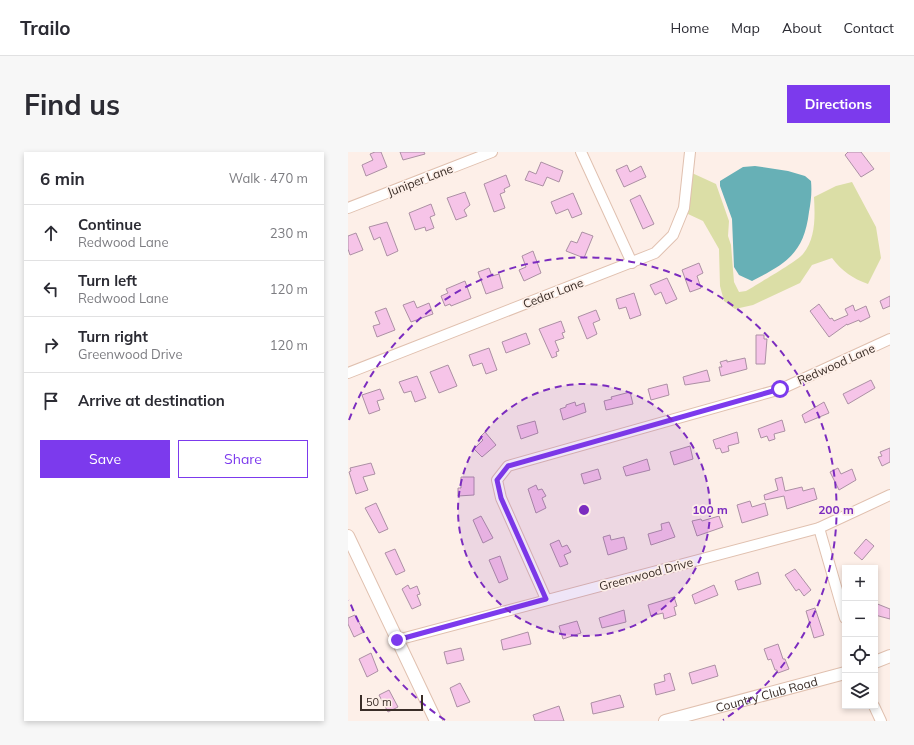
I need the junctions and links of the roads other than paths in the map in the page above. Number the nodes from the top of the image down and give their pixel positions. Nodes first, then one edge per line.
1 (492, 152) edge
2 (581, 152) edge
3 (690, 152) edge
4 (348, 208) edge
5 (632, 263) junction
6 (890, 339) edge
7 (348, 373) edge
8 (890, 496) edge
9 (819, 528) junction
10 (348, 536) edge
11 (546, 599) junction
12 (842, 608) edge
13 (397, 640) junction
14 (890, 656) edge
15 (878, 661) edge
16 (842, 674) edge
17 (875, 709) edge
18 (436, 721) edge
19 (665, 721) edge
20 (881, 721) edge

1 - 4 street, Juniper Lane
2 - 5 street
3 - 5 street, Cedar Lane
5 - 7 street, Cedar Lane
6 - 11 street, Redwood Lane
8 - 9 street, Greenwood Drive
9 - 11 street, Greenwood Drive
9 - 12 street
10 - 13 street
11 - 13 street, Greenwood Drive
13 - 18 street
14 - 15 street
16 - 19 street, Country Club Road
17 - 20 street

